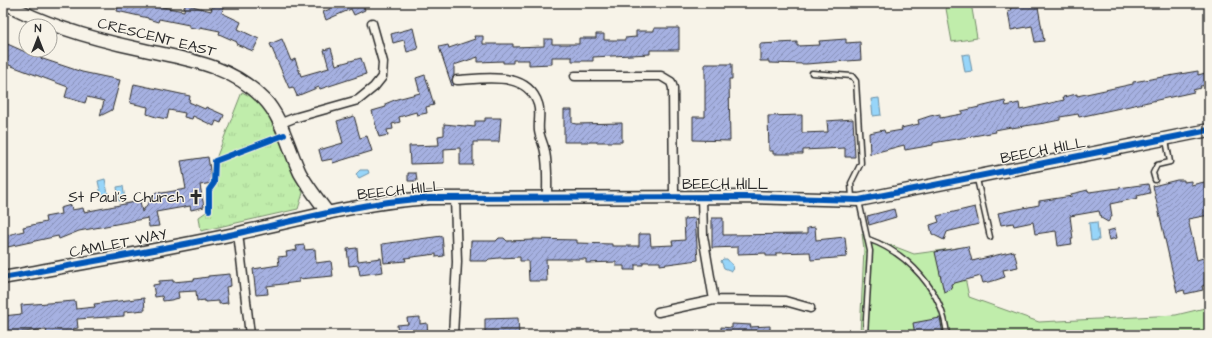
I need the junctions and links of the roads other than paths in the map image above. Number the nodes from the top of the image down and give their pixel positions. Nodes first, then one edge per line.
1 (5, 3) edge
2 (372, 24) dead end
3 (812, 73) dead end
4 (575, 76) dead end
5 (457, 80) dead end
6 (280, 124) junction
7 (1209, 130) edge
8 (1166, 138) junction
9 (976, 176) junction
10 (1155, 180) dead end
11 (547, 197) junction
12 (674, 197) junction
13 (702, 197) junction
14 (455, 198) junction
15 (856, 200) junction
16 (328, 213) junction
17 (238, 233) junction
18 (990, 237) dead end
19 (868, 239) junction
20 (3, 278) edge
21 (714, 300) junction
22 (810, 308) dead end
23 (658, 312) dead end
24 (250, 335) edge
25 (453, 335) edge
26 (865, 335) edge
27 (948, 335) edge

1 - 6 street, CRESCENT EAST
2 - 6 street
3 - 15 lane
4 - 12 street
5 - 11 street
6 - 16 street, CRESCENT EAST
7 - 8 street, BEECH HILL
8 - 9 street, BEECH HILL
8 - 10 lane
9 - 15 street, BEECH HILL
9 - 18 lane
11 - 12 street, BEECH HILL
11 - 14 street, BEECH HILL
12 - 13 street, BEECH HILL
13 - 15 street, BEECH HILL
13 - 21 street
14 - 16 street, BEECH HILL
14 - 25 street
15 - 19 lane
16 - 17 street, BEECH HILL
17 - 20 street, CAMLET WAY
17 - 24 street
19 - 26 lane
19 - 27 lane
21 - 22 street
21 - 23 street

